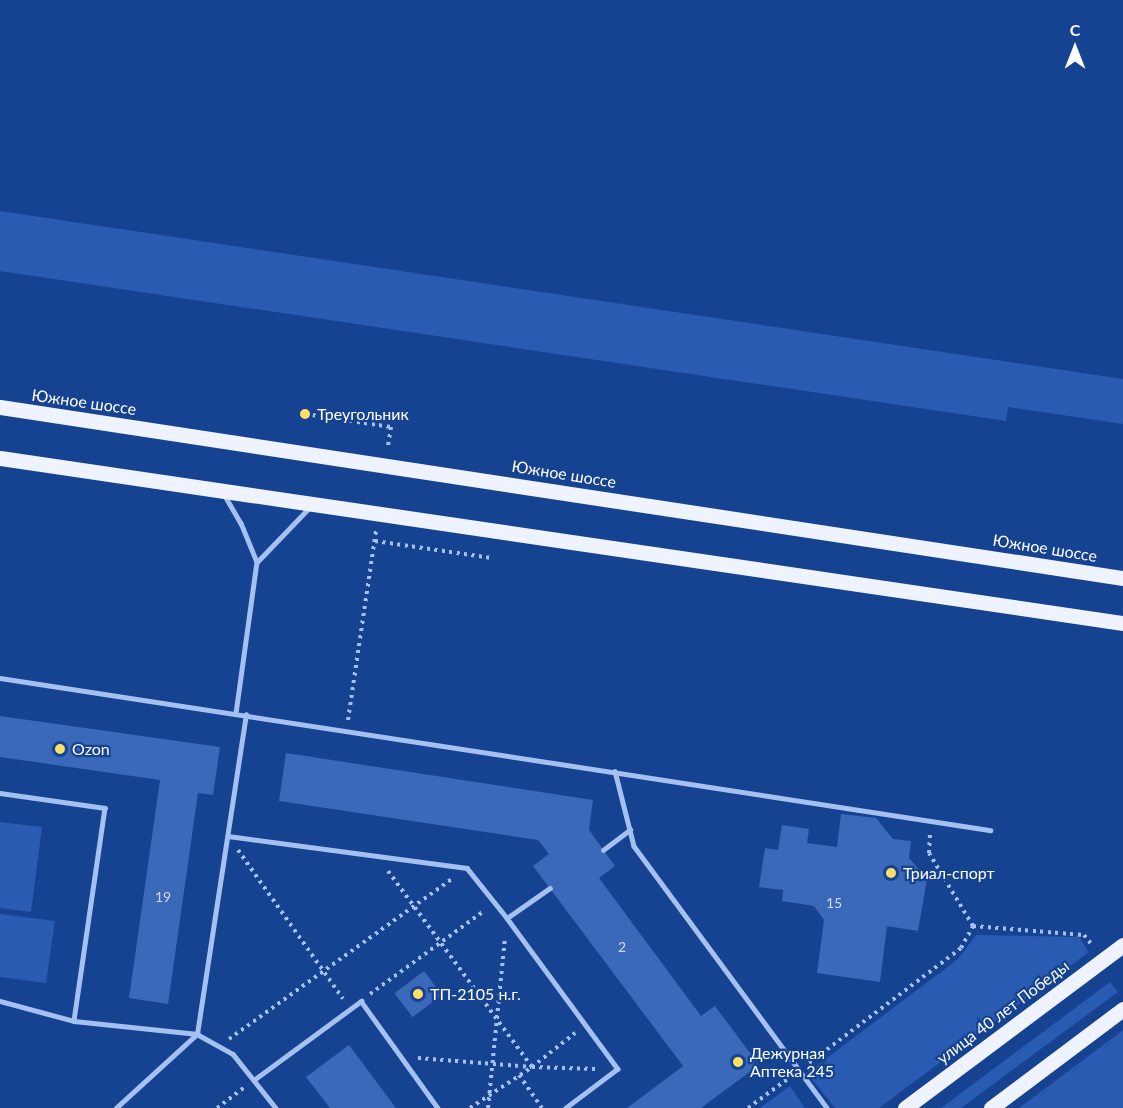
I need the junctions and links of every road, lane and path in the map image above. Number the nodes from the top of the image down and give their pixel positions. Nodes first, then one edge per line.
1 (0, 407) edge
2 (305, 414) dead end
3 (0, 458) edge
4 (385, 465) junction
5 (222, 491) junction
6 (312, 505) junction
7 (379, 513) junction
8 (375, 541) junction
9 (492, 558) dead end
10 (257, 562) junction
11 (1123, 578) edge
12 (1123, 623) edge
13 (0, 678) edge
14 (236, 713) junction
15 (246, 715) junction
16 (347, 729) junction
17 (615, 771) junction
18 (0, 793) edge
19 (930, 821) junction
20 (630, 830) junction
21 (990, 830) dead end
22 (228, 836) junction
23 (603, 849) dead end
24 (377, 856) junction
25 (467, 868) junction
26 (549, 888) dead end
27 (495, 902) junction
28 (413, 907) junction
29 (507, 918) junction
30 (973, 926) junction
31 (441, 942) junction
32 (1123, 945) edge
33 (1104, 960) junction
34 (323, 971) junction
35 (0, 1001) edge
36 (361, 1001) junction
37 (350, 1009) junction
38 (1123, 1009) edge
39 (495, 1018) junction
40 (74, 1021) junction
41 (586, 1025) junction
42 (197, 1034) junction
43 (219, 1046) junction
44 (402, 1057) junction
45 (491, 1064) junction
46 (532, 1067) junction
47 (618, 1069) junction
48 (799, 1071) junction
49 (519, 1075) junction
50 (255, 1079) junction
51 (489, 1094) junction
52 (116, 1108) edge
53 (217, 1108) edge
54 (276, 1108) edge
55 (438, 1108) edge
56 (470, 1108) edge
57 (488, 1108) edge
58 (542, 1108) edge
59 (566, 1108) edge
60 (748, 1108) edge
61 (827, 1108) edge
62 (905, 1108) edge
63 (991, 1108) edge

1 - 4 main road, Южное шоссе
2 - 4 path
3 - 5 main road
4 - 11 main road, Южное шоссе
5 - 6 main road
5 - 10 lane
6 - 7 main road
6 - 10 lane
7 - 8 path
7 - 12 main road
8 - 9 path
8 - 16 path
10 - 14 lane
13 - 14 lane
14 - 15 lane
15 - 16 lane
15 - 22 lane
16 - 17 lane
17 - 19 lane
17 - 20 lane
18 - 40 lane
19 - 21 lane
19 - 30 path
20 - 23 lane
20 - 48 lane
22 - 24 lane
22 - 34 path
22 - 42 lane
24 - 25 lane
24 - 28 path
25 - 27 lane
25 - 28 path
26 - 29 lane
27 - 29 lane
27 - 31 path
28 - 31 path
28 - 34 path
29 - 39 path
29 - 41 lane
30 - 33 path
30 - 48 path
31 - 36 path
31 - 39 path
32 - 33 main road, улица 40 лет Победы
33 - 62 main road, улица 40 лет Победы
34 - 37 path
34 - 43 path
35 - 40 lane
36 - 37 lane
36 - 44 lane
37 - 50 lane
38 - 63 main road
39 - 45 path
39 - 46 path
40 - 42 lane
41 - 46 path
41 - 47 lane
42 - 43 lane
42 - 52 lane
43 - 50 lane
44 - 45 path
44 - 55 lane
45 - 46 path
45 - 51 path
46 - 47 path
46 - 49 path
47 - 59 lane
48 - 60 path
48 - 61 lane
49 - 51 path
49 - 58 path
50 - 53 path
50 - 54 lane
51 - 56 path
51 - 57 path

